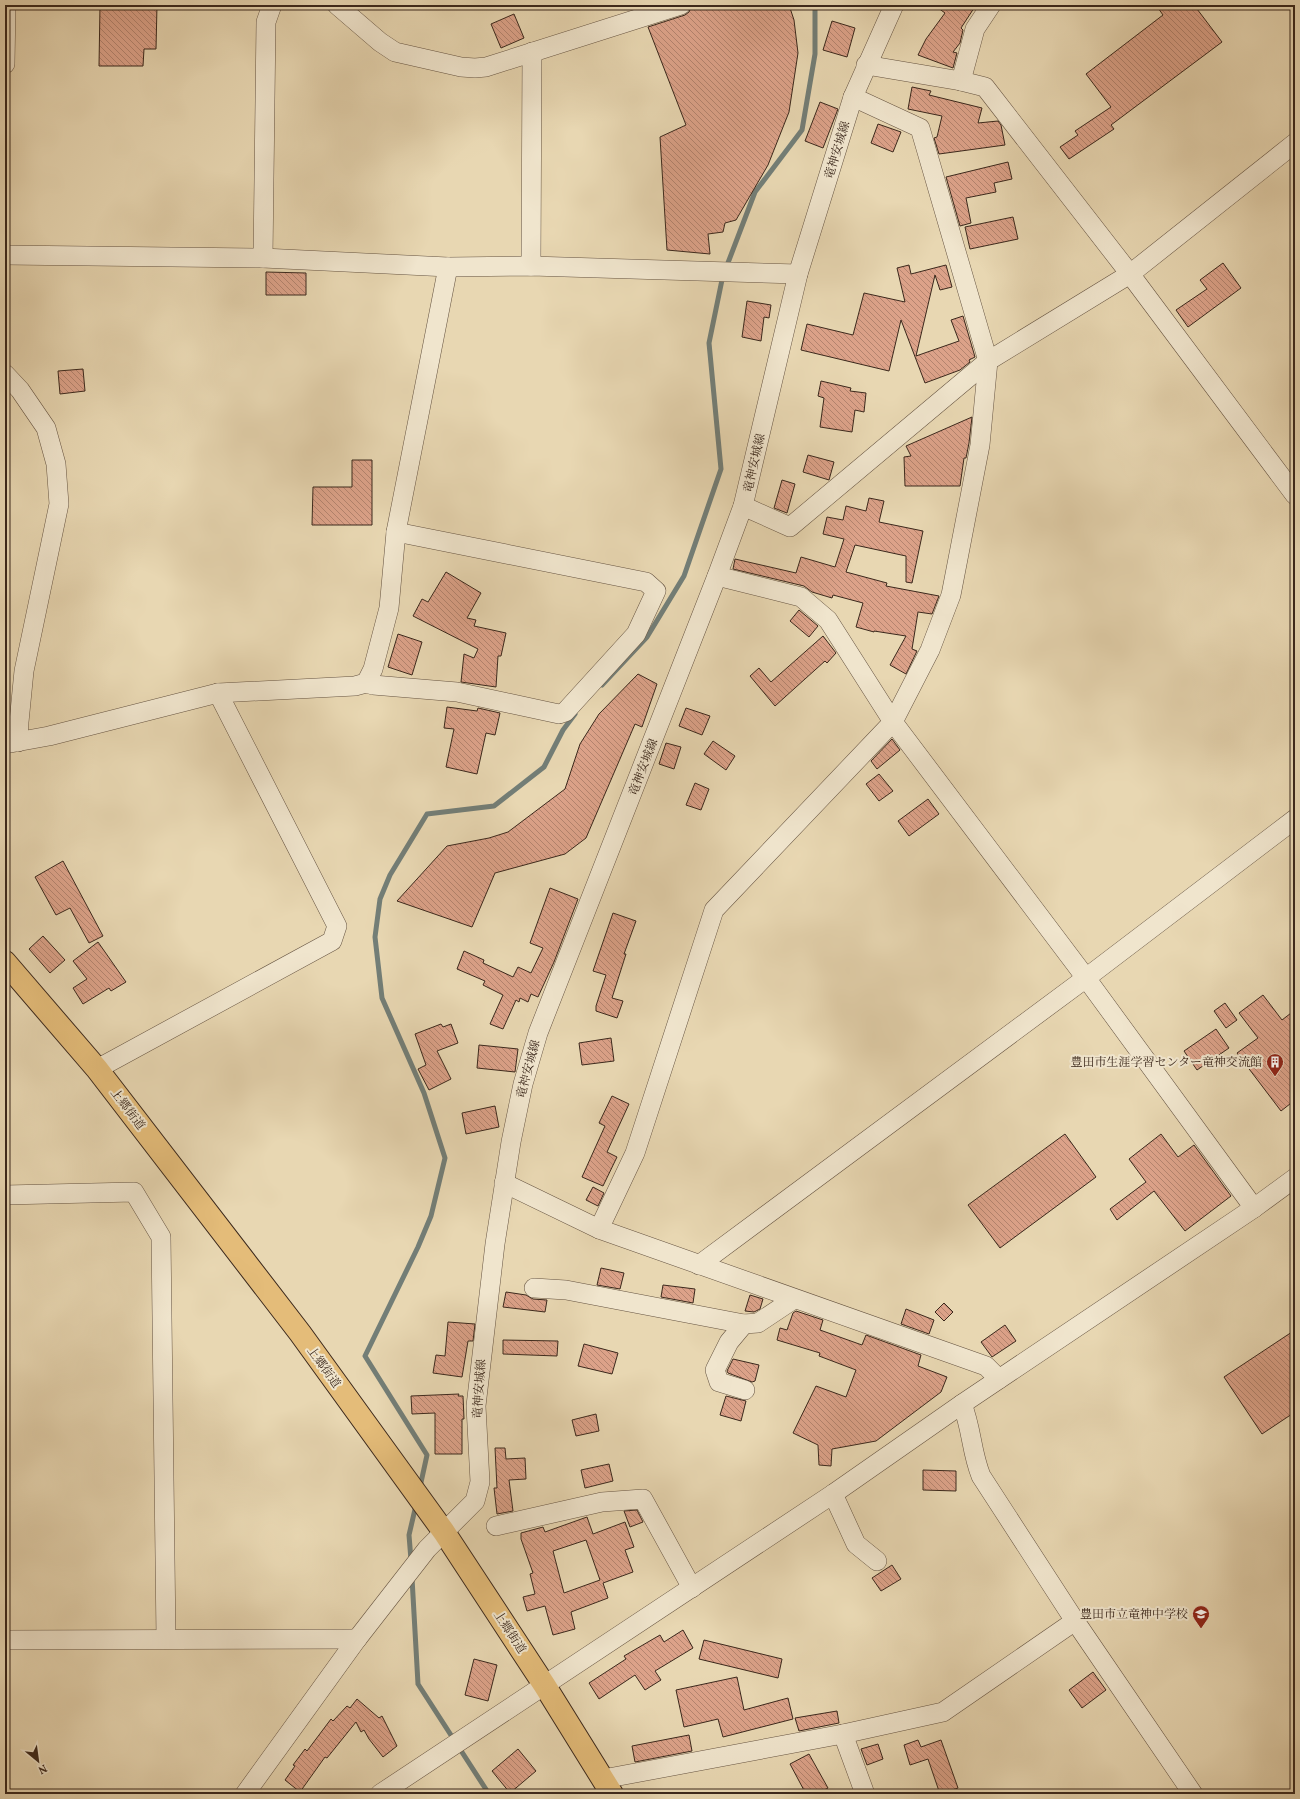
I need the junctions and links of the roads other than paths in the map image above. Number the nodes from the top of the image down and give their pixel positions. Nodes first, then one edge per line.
1 (6, 5) edge
2 (272, 5) edge
3 (337, 5) edge
4 (681, 5) edge
5 (894, 5) edge
6 (991, 5) edge
7 (532, 52) junction
8 (5, 64) edge
9 (866, 65) junction
10 (961, 80) junction
11 (853, 97) junction
12 (1295, 143) edge
13 (5, 251) edge
14 (5, 255) edge
15 (263, 258) junction
16 (531, 266) junction
17 (448, 267) junction
18 (798, 274) junction
19 (1130, 274) junction
20 (988, 361) junction
21 (5, 374) edge
22 (1295, 494) edge
23 (743, 506) junction
24 (396, 532) junction
25 (717, 576) junction
26 (366, 682) junction
27 (218, 693) junction
28 (893, 722) junction
29 (12, 743) edge
30 (1295, 819) edge
31 (5, 962) edge
32 (1086, 978) junction
33 (97, 1069) junction
34 (1295, 1178) edge
35 (504, 1183) junction
36 (5, 1195) edge
37 (1254, 1208) junction
38 (599, 1229) junction
39 (699, 1265) junction
40 (534, 1288) dead end
41 (794, 1299) junction
42 (744, 1324) junction
43 (999, 1379) junction
44 (745, 1390) dead end
45 (962, 1404) junction
46 (833, 1494) junction
47 (496, 1526) dead end
48 (444, 1532) junction
49 (877, 1560) dead end
50 (692, 1588) junction
51 (1075, 1621) junction
52 (166, 1638) junction
53 (357, 1639) junction
54 (5, 1640) edge
55 (545, 1686) junction
56 (843, 1734) junction
57 (608, 1787) edge
58 (245, 1794) edge
59 (380, 1794) edge
60 (865, 1794) edge
61 (1193, 1794) edge

1 - 8 street
2 - 15 street
3 - 7 street
4 - 7 street
5 - 9 street, 竜神安城線
6 - 10 street
7 - 16 street
9 - 10 street
9 - 11 street, 竜神安城線
10 - 19 street
11 - 18 street, 竜神安城線
11 - 20 street
12 - 19 street
13 - 14 street
14 - 15 street
15 - 17 street
16 - 17 street
16 - 18 street
17 - 24 street
18 - 23 street, 竜神安城線
19 - 20 street
19 - 22 street
20 - 23 street
20 - 28 street
21 - 29 street
23 - 25 street, 竜神安城線
24 - 26 street
24 - 26 street
25 - 28 street
25 - 35 street, 竜神安城線
26 - 27 street
27 - 29 street
27 - 33 street
28 - 32 street
28 - 38 street
30 - 32 street
31 - 33 main road, 上郷街道
32 - 37 street
32 - 39 street
33 - 48 main road, 上郷街道
34 - 37 street
35 - 38 street
35 - 48 street, 竜神安城線
36 - 52 street
37 - 43 street
38 - 39 street
39 - 41 street
40 - 42 street
41 - 42 street
41 - 43 street
42 - 44 street
43 - 45 street
45 - 46 street
45 - 51 street
46 - 49 street
46 - 50 street
47 - 50 street
48 - 53 street, 竜神安城線
48 - 55 main road, 上郷街道
50 - 55 street
51 - 56 street
51 - 61 street
52 - 53 street
52 - 54 street
53 - 58 street, 竜神安城線
55 - 57 main road, 上郷街道
55 - 59 street
56 - 57 street
56 - 60 street

